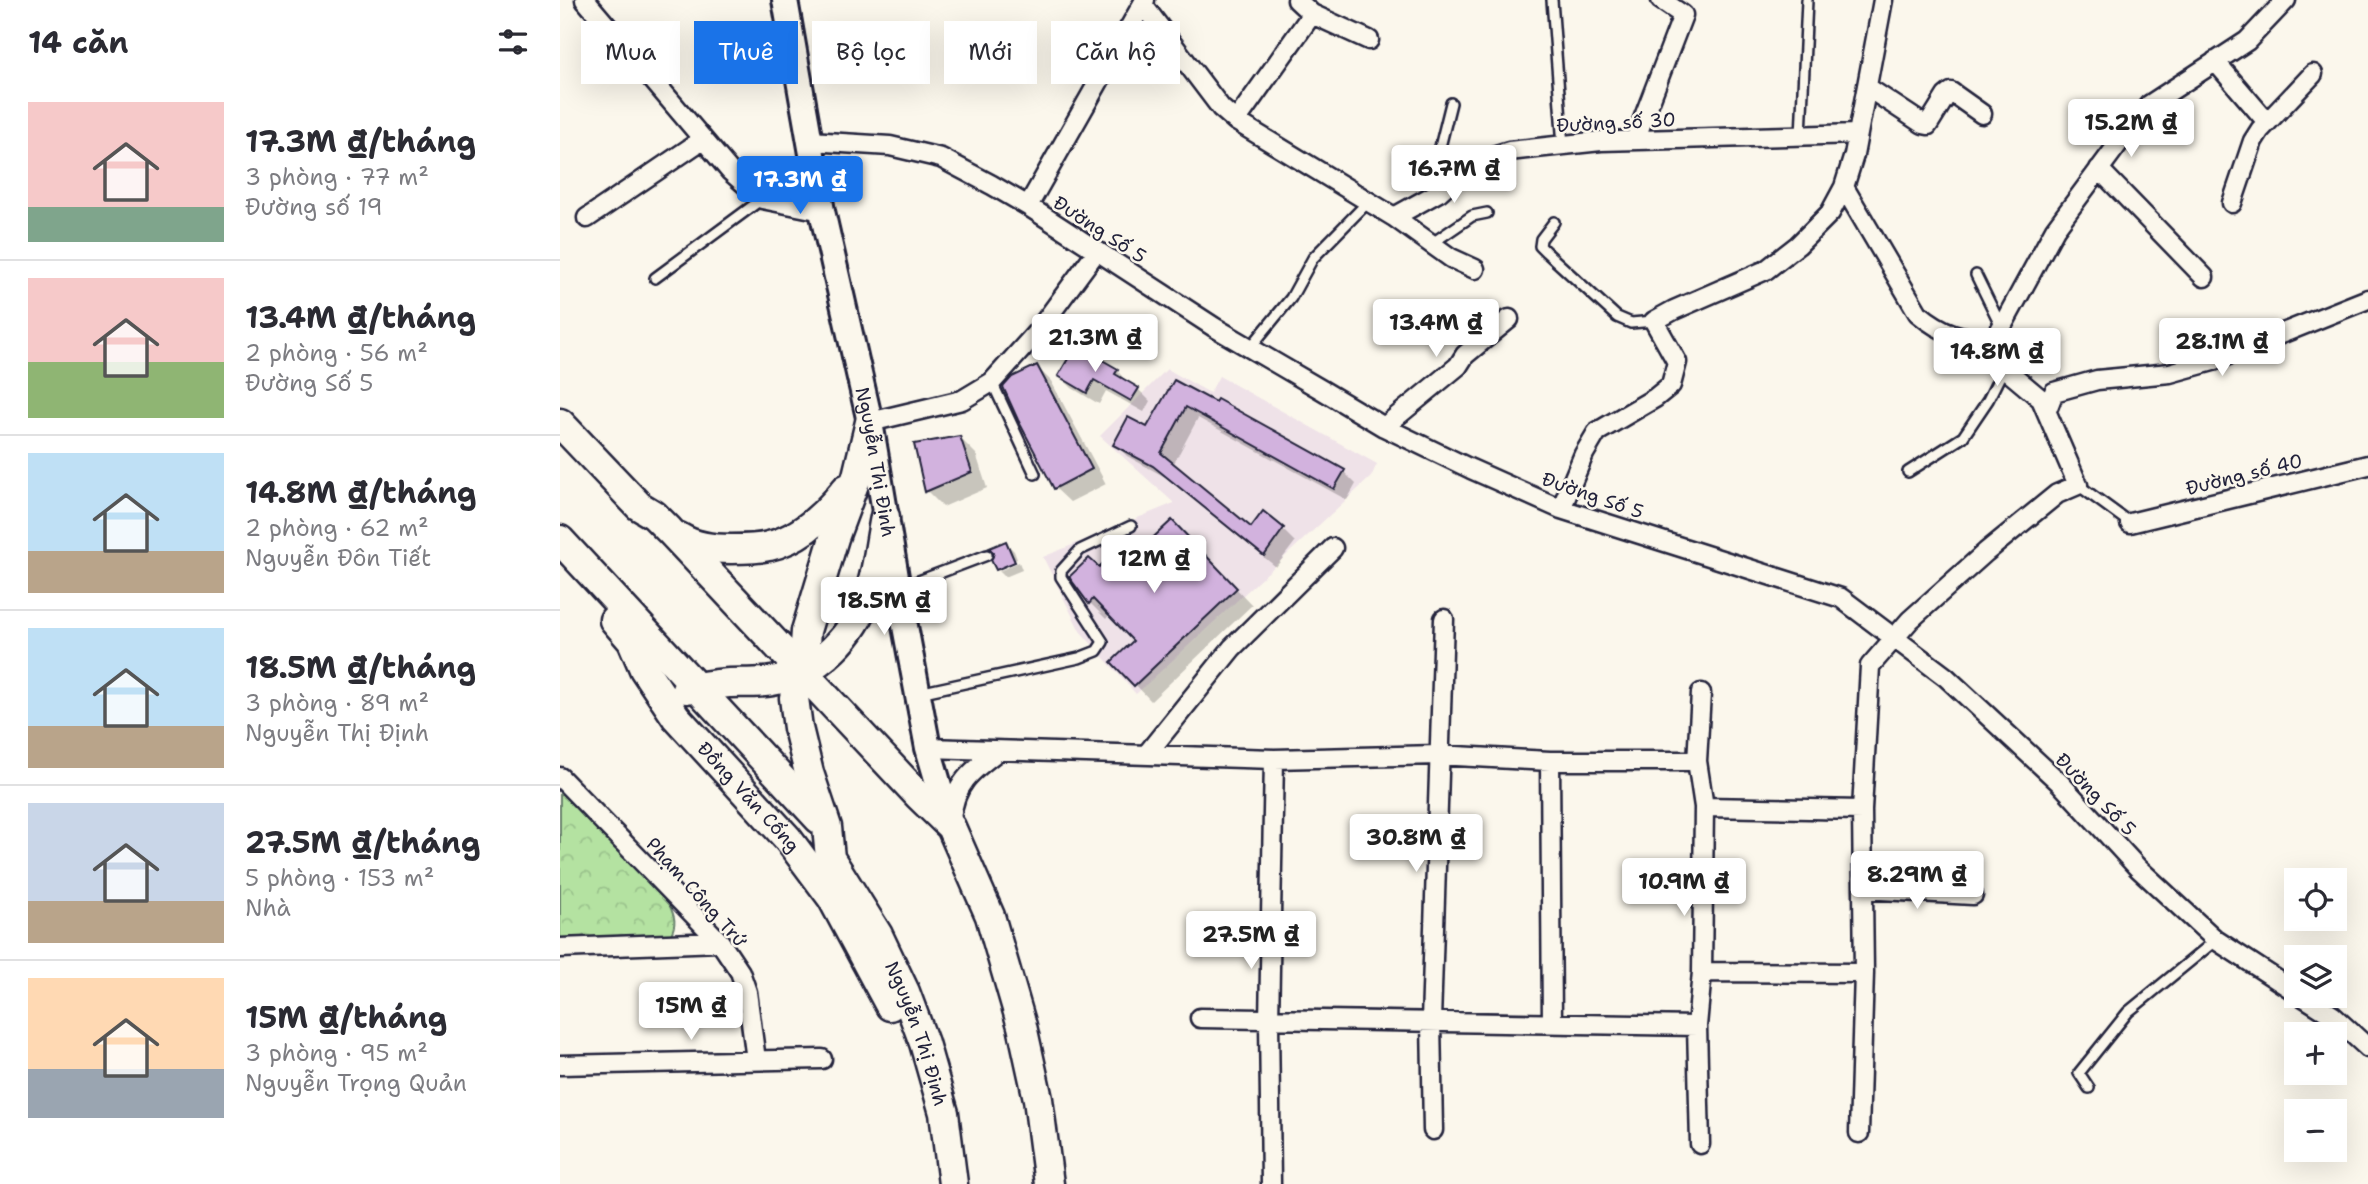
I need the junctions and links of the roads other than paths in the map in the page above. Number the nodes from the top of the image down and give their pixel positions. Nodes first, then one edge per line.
1 (585, 0) edge
2 (785, 0) edge
3 (1297, 0) edge
4 (1552, 0) edge
5 (1661, 0) edge
6 (1807, 0) edge
7 (1883, 0) edge
8 (2286, 0) edge
9 (1144, 2) edge
10 (1312, 14) junction
11 (1369, 40) dead end
12 (2215, 61) junction
13 (2313, 74) dead end
14 (1867, 87) junction
15 (1451, 103) dead end
16 (1982, 114) dead end
17 (1236, 121) junction
18 (2267, 122) junction
19 (1858, 134) junction
20 (1801, 136) junction
21 (702, 140) junction
22 (1635, 140) junction
23 (810, 141) junction
24 (1563, 146) junction
25 (2099, 169) junction
26 (1844, 187) junction
27 (1439, 192) junction
28 (762, 199) junction
29 (1368, 202) junction
30 (2232, 203) dead end
31 (1028, 206) junction
32 (822, 211) junction
33 (1487, 214) dead end
34 (1394, 217) junction
35 (587, 218) dead end
36 (1554, 222) dead end
37 (1431, 244) junction
38 (1096, 252) junction
39 (1475, 269) dead end
40 (1976, 275) dead end
41 (655, 278) dead end
42 (2204, 278) dead end
43 (2368, 299) edge
44 (1509, 319) dead end
45 (1654, 321) junction
46 (1997, 333) junction
47 (1250, 348) junction
48 (2004, 368) junction
49 (992, 383) junction
50 (560, 407) edge
51 (2047, 410) junction
52 (870, 422) junction
53 (560, 423) edge
54 (1384, 426) junction
55 (2368, 465) edge
56 (1908, 472) dead end
57 (1035, 474) dead end
58 (857, 476) junction
59 (2078, 485) junction
60 (1561, 509) junction
61 (885, 517) junction
62 (662, 523) junction
63 (2130, 523) joint
64 (1131, 526) dead end
65 (560, 540) edge
66 (1333, 548) dead end
67 (986, 555) dead end
68 (560, 561) edge
69 (898, 589) junction
70 (608, 601) junction
71 (1444, 619) dead end
72 (1894, 636) junction
73 (632, 642) junction
74 (670, 656) junction
75 (803, 671) junction
76 (729, 683) junction
77 (698, 687) junction
78 (918, 693) junction
79 (1701, 693) dead end
80 (660, 694) junction
81 (928, 748) junction
82 (998, 751) junction
83 (1146, 755) junction
84 (1438, 755) junction
85 (1274, 759) junction
86 (1550, 761) junction
87 (1697, 761) junction
88 (560, 777) edge
89 (1704, 807) junction
90 (1862, 810) junction
91 (827, 827) junction
92 (951, 827) junction
93 (1863, 889) junction
94 (1973, 895) dead end
95 (2216, 940) junction
96 (720, 942) junction
97 (560, 948) edge
98 (1702, 972) junction
99 (1864, 973) junction
100 (2284, 984) edge
101 (2321, 1008) edge
102 (1200, 1018) dead end
103 (1269, 1021) junction
104 (1431, 1021) junction
105 (1552, 1023) junction
106 (1697, 1026) junction
107 (932, 1041) junction
108 (2368, 1048) edge
109 (822, 1059) dead end
110 (756, 1060) junction
111 (560, 1065) edge
112 (2089, 1088) dead end
113 (1433, 1130) dead end
114 (1859, 1133) dead end
115 (1700, 1144) dead end
116 (1053, 1182) edge
117 (953, 1184) edge
118 (970, 1184) edge
119 (1271, 1184) edge

1 - 21 street
2 - 23 main road, Nguyễn Thị Định
3 - 10 street
4 - 24 lane
5 - 22 street
6 - 20 lane
7 - 14 street
8 - 12 street
9 - 17 street
9 - 31 street
10 - 11 street
10 - 17 street
12 - 18 street
12 - 25 street
13 - 18 street
14 - 16 street
14 - 19 street
15 - 27 lane
17 - 29 street
18 - 30 street
19 - 20 street, Đường số 30
19 - 26 street
20 - 22 street, Đường số 30
21 - 28 street
21 - 35 street
22 - 24 street, Đường số 30
23 - 31 street, Đường Số 5
23 - 32 main road, Nguyễn Thị Định
24 - 27 street, Đường số 30
25 - 42 street
25 - 46 street
26 - 45 street
26 - 46 street
27 - 34 street, Đường số 30
28 - 32 street
28 - 41 lane
29 - 34 street
29 - 47 lane
31 - 38 street, Đường Số 5
32 - 52 main road, Nguyễn Thị Định
33 - 37 lane
34 - 37 street
36 - 45 lane
37 - 39 street
38 - 47 street, Đường Số 5
38 - 49 street
40 - 46 lane
43 - 51 street
44 - 54 street
45 - 60 street
46 - 48 street
47 - 54 street, Đường Số 5
48 - 51 street
48 - 56 lane
49 - 52 street
49 - 57 lane
50 - 62 main road
51 - 59 street
52 - 58 main road, Nguyễn Thị Định
52 - 61 main road, Nguyễn Thị Định
53 - 62 main road
54 - 60 street, Đường Số 5
55 - 63 street, Đường số 40
58 - 62 main road
58 - 75 main road, Nguyễn Thị Định
59 - 63 lane
59 - 72 street
60 - 72 street, Đường Số 5
61 - 69 main road, Nguyễn Thị Định
61 - 75 main road
62 - 75 main road
64 - 78 lane
65 - 70 main road, Đồng Văn Cống
66 - 83 street
67 - 69 lane
68 - 70 main road, Đồng Văn Cống
69 - 78 main road, Nguyễn Thị Định
70 - 73 main road, Đồng Văn Cống
70 - 74 main road, Đồng Văn Cống
71 - 84 street
72 - 90 street
72 - 95 street, Đường Số 5
73 - 77 main road
73 - 80 main road, Đồng Văn Cống
74 - 76 main road
74 - 77 main road, Đồng Văn Cống
75 - 76 main road
75 - 91 main road, Nguyễn Thị Định
75 - 92 main road
76 - 77 main road
77 - 80 main road
77 - 91 main road, Đồng Văn Cống
78 - 81 main road, Nguyễn Thị Định
79 - 87 street
80 - 107 main road, Đồng Văn Cống
81 - 82 street
81 - 92 main road, Nguyễn Thị Định
82 - 83 street
82 - 92 street
83 - 85 street
84 - 85 street
84 - 86 street
84 - 104 street
85 - 103 street
86 - 87 street
86 - 105 street
87 - 89 street
88 - 96 street, Phạm Công Trứ
89 - 90 street
89 - 98 street
90 - 93 street
91 - 107 main road, Nguyễn Thị Định
92 - 116 main road, Nguyễn Thị Định
93 - 94 street
93 - 99 street
95 - 100 street, Đường Số 5
95 - 112 lane
96 - 97 street
96 - 110 street, Phạm Công Trứ
98 - 99 street
98 - 106 street
99 - 114 street
101 - 108 street
102 - 103 street
103 - 104 street
103 - 119 street
104 - 105 street
104 - 113 street
105 - 106 street
106 - 115 street
107 - 117 main road, Nguyễn Thị Định
107 - 118 main road, Nguyễn Thị Định
109 - 110 street
110 - 111 street

